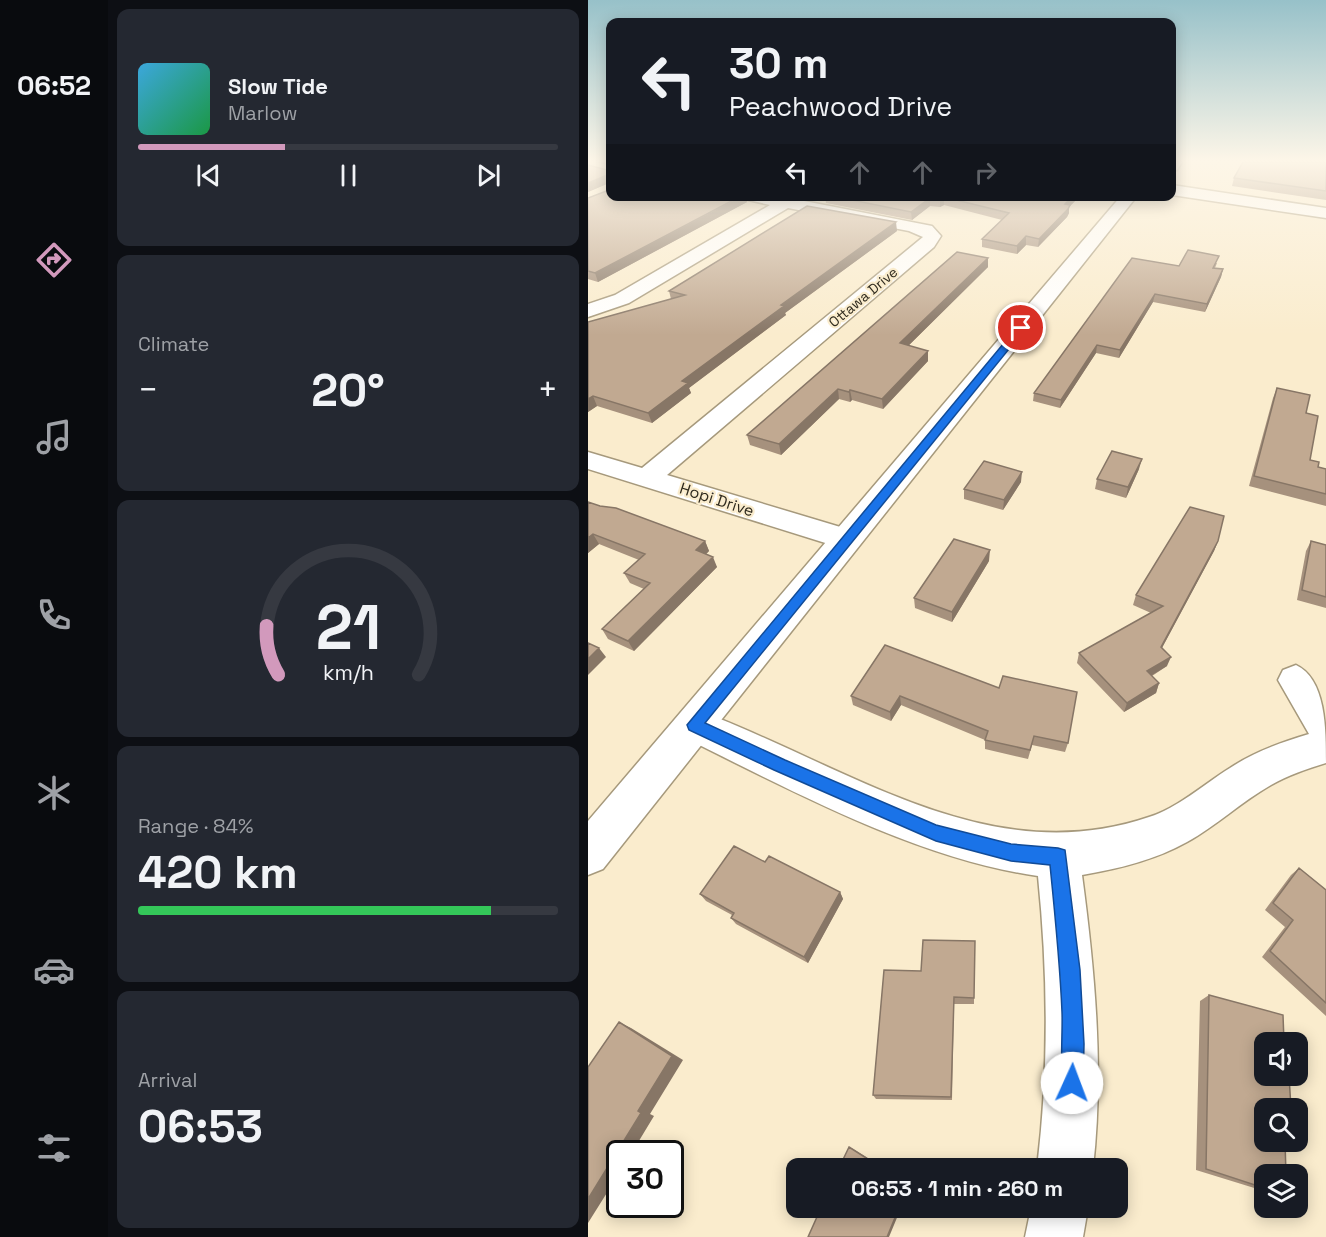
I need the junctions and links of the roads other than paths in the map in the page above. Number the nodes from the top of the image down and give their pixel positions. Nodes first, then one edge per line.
1 (757, 220) edge
2 (881, 220) edge
3 (1110, 220) edge
4 (588, 311) edge
5 (588, 460) edge
6 (648, 477) junction
7 (846, 539) junction
8 (1296, 680) dead end
9 (694, 725) junction
10 (1326, 729) edge
11 (1326, 746) edge
12 (588, 854) edge
13 (1058, 856) junction
14 (1066, 1158) edge
15 (1058, 1218) edge
16 (1054, 1237) edge

1 - 4 street
2 - 6 street, Ottawa Drive
3 - 7 street
5 - 6 street, Hopi Drive
6 - 7 street, Hopi Drive
7 - 9 street
8 - 10 street
9 - 12 street
9 - 13 street
11 - 13 street
13 - 14 street
15 - 16 street

